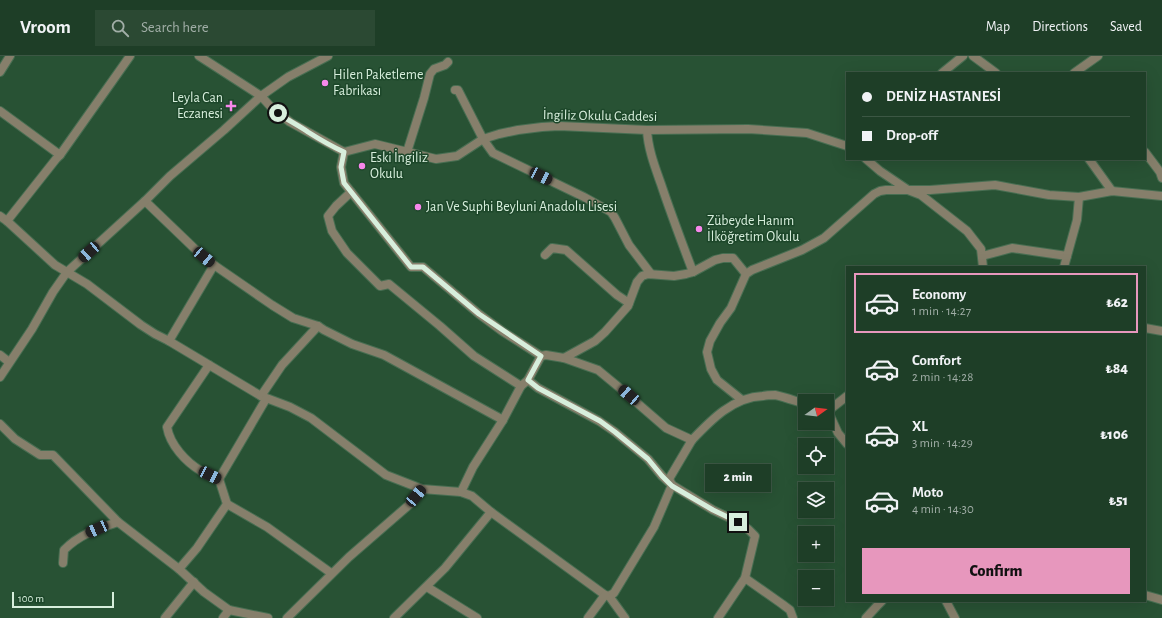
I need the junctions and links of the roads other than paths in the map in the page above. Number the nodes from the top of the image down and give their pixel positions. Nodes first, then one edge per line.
1 (10, 56) edge
2 (130, 56) edge
3 (198, 56) edge
4 (328, 56) edge
5 (963, 56) edge
6 (973, 56) edge
7 (1098, 56) edge
8 (448, 62) dead end
9 (0, 72) edge
10 (943, 72) edge
11 (995, 72) edge
12 (1075, 72) edge
13 (455, 90) dead end
14 (261, 96) junction
15 (0, 110) edge
16 (647, 130) junction
17 (483, 140) junction
18 (846, 146) edge
19 (344, 152) junction
20 (407, 152) junction
21 (1146, 153) edge
22 (60, 155) junction
23 (867, 160) edge
24 (1090, 160) edge
25 (1162, 178) edge
26 (908, 190) junction
27 (1112, 191) junction
28 (351, 192) junction
29 (1162, 196) edge
30 (1079, 197) junction
31 (145, 201) junction
32 (4, 219) edge
33 (544, 255) dead end
34 (982, 256) junction
35 (1067, 256) junction
36 (214, 265) junction
37 (983, 266) edge
38 (1064, 266) edge
39 (67, 272) junction
40 (693, 272) junction
41 (651, 274) junction
42 (746, 274) junction
43 (629, 303) junction
44 (318, 326) junction
45 (1146, 328) edge
46 (1162, 331) edge
47 (169, 341) junction
48 (0, 355) edge
49 (541, 356) junction
50 (564, 358) junction
51 (9, 362) junction
52 (209, 365) junction
53 (0, 376) edge
54 (528, 380) junction
55 (522, 386) junction
56 (264, 397) junction
57 (846, 397) edge
58 (742, 400) junction
59 (798, 402) edge
60 (834, 406) edge
61 (503, 420) junction
62 (0, 424) edge
63 (834, 424) edge
64 (692, 440) junction
65 (846, 443) edge
66 (219, 479) junction
67 (672, 486) junction
68 (422, 489) junction
69 (461, 492) junction
70 (227, 504) junction
71 (491, 512) junction
72 (118, 522) junction
73 (63, 563) dead end
74 (179, 569) junction
75 (331, 573) junction
76 (745, 578) junction
77 (194, 582) junction
78 (426, 587) junction
79 (1146, 595) edge
80 (607, 596) junction
81 (1162, 600) edge
82 (881, 602) edge
83 (947, 602) edge
84 (229, 610) junction
85 (165, 618) edge
86 (223, 618) edge
87 (268, 618) edge
88 (287, 618) edge
89 (394, 618) edge
90 (477, 618) edge
91 (588, 618) edge
92 (625, 618) edge
93 (718, 618) edge
94 (793, 618) edge
95 (866, 618) edge
96 (955, 618) edge

1 - 9 street
2 - 22 street
3 - 14 street
4 - 14 street
5 - 10 street
6 - 11 street
7 - 12 street
8 - 20 street
13 - 17 street
14 - 19 street
14 - 31 street
15 - 22 street
16 - 17 street, İngiliz Okulu Caddesi
16 - 18 street, İngiliz Okulu Caddesi
16 - 40 street
17 - 20 street, İngiliz Okulu Caddesi
17 - 41 street
19 - 20 street, İngiliz Okulu Caddesi
19 - 28 street
21 - 25 street
22 - 32 street
23 - 26 street
24 - 27 street
26 - 30 street
26 - 34 street
26 - 42 street
27 - 29 street
27 - 30 street
28 - 49 street
28 - 55 street
30 - 35 street
31 - 36 street
31 - 39 street
32 - 39 street
33 - 43 street
34 - 35 street
34 - 37 street
35 - 38 street
36 - 44 street
36 - 47 street
39 - 47 street
39 - 51 street
40 - 41 street
40 - 42 street
41 - 43 street
42 - 58 street
43 - 50 street
44 - 56 street
44 - 61 street
45 - 46 street
47 - 52 street
48 - 51 street
49 - 50 street
49 - 54 street
50 - 64 street
51 - 53 street
52 - 56 street
52 - 66 street
54 - 55 street
54 - 67 street
55 - 61 street
56 - 66 street
56 - 68 street
57 - 60 street
58 - 59 street
58 - 64 street
61 - 69 street
62 - 72 street
63 - 65 street
64 - 67 street
66 - 70 street
67 - 76 street
67 - 80 street
68 - 69 street
68 - 75 street
69 - 71 street
70 - 74 street
70 - 75 street
71 - 78 street
71 - 80 street
72 - 73 street
72 - 74 street
74 - 77 street
75 - 88 street
76 - 93 street
76 - 94 street
77 - 84 street
77 - 85 street
78 - 89 street
78 - 90 street
79 - 81 street
80 - 91 street
80 - 92 street
82 - 95 street
83 - 96 street
84 - 86 street
84 - 87 street

